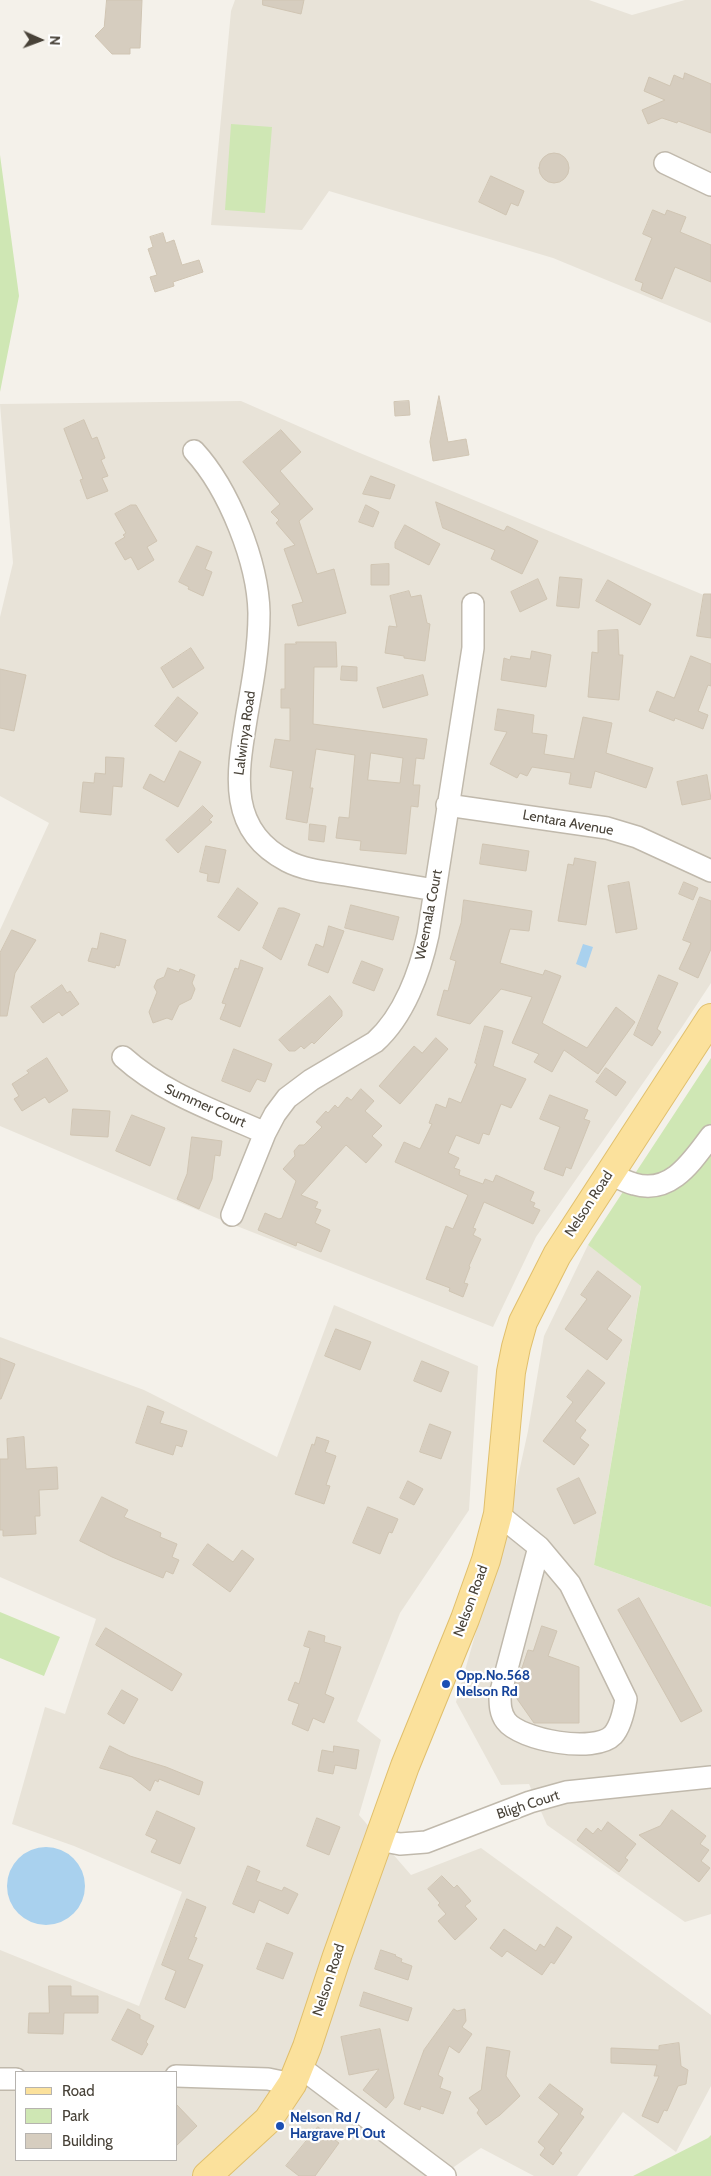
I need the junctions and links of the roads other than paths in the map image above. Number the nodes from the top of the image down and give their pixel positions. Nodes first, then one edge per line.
1 (665, 163) dead end
2 (711, 185) edge
3 (194, 451) dead end
4 (473, 604) dead end
5 (447, 804) junction
6 (711, 871) edge
7 (435, 890) junction
8 (711, 1018) edge
9 (123, 1057) dead end
10 (265, 1133) junction
11 (711, 1136) edge
12 (609, 1173) junction
13 (232, 1215) dead end
14 (498, 1514) junction
15 (539, 1547) junction
16 (711, 1777) edge
17 (378, 1840) junction
18 (296, 2075) junction
19 (178, 2076) edge
20 (0, 2079) edge
21 (15, 2080) edge
22 (207, 2176) edge
23 (445, 2176) edge

1 - 2 street
3 - 7 street, Lalwinya Road
4 - 5 street, Weemala Court
5 - 6 street, Lentara Avenue
5 - 7 street, Weemala Court
7 - 10 street, Weemala Court
8 - 12 main road, Nelson Road
9 - 10 street, Summer Court
10 - 13 street, Weemala Court
11 - 12 street
12 - 14 main road, Nelson Road
14 - 15 street
14 - 17 main road, Nelson Road
15 - 15 street
16 - 17 street, Bligh Court
17 - 18 main road, Nelson Road
18 - 19 street
18 - 22 main road, Nelson Road
18 - 23 street
20 - 21 street

